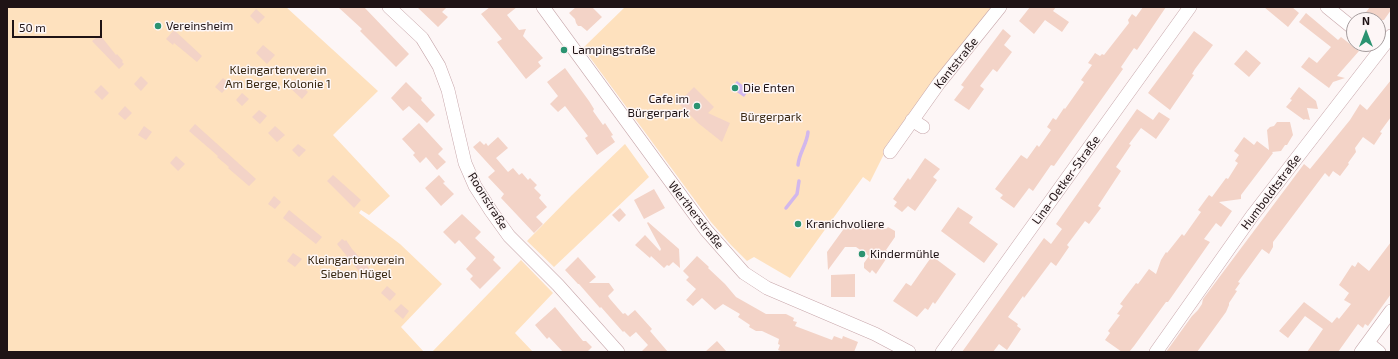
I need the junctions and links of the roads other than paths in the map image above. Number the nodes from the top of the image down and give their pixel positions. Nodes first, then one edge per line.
1 (388, 7) edge
2 (543, 7) edge
3 (1000, 7) edge
4 (1190, 7) edge
5 (1328, 7) edge
6 (1346, 22) edge
7 (1372, 52) edge
8 (912, 120) junction
9 (923, 127) dead end
10 (890, 152) dead end
11 (1391, 311) edge
12 (1364, 347) edge
13 (618, 352) edge
14 (909, 352) edge
15 (942, 352) edge
16 (1156, 352) edge
17 (1380, 352) edge

1 - 13 street, Roonstraße
2 - 14 street, Wertherstraße
3 - 8 street, Kantstraße
4 - 15 street, Lina-Oetker-Straße
5 - 6 street
7 - 16 street, Humboldtstraße
8 - 9 street
8 - 10 street, Kantstraße
11 - 12 street
12 - 17 street

